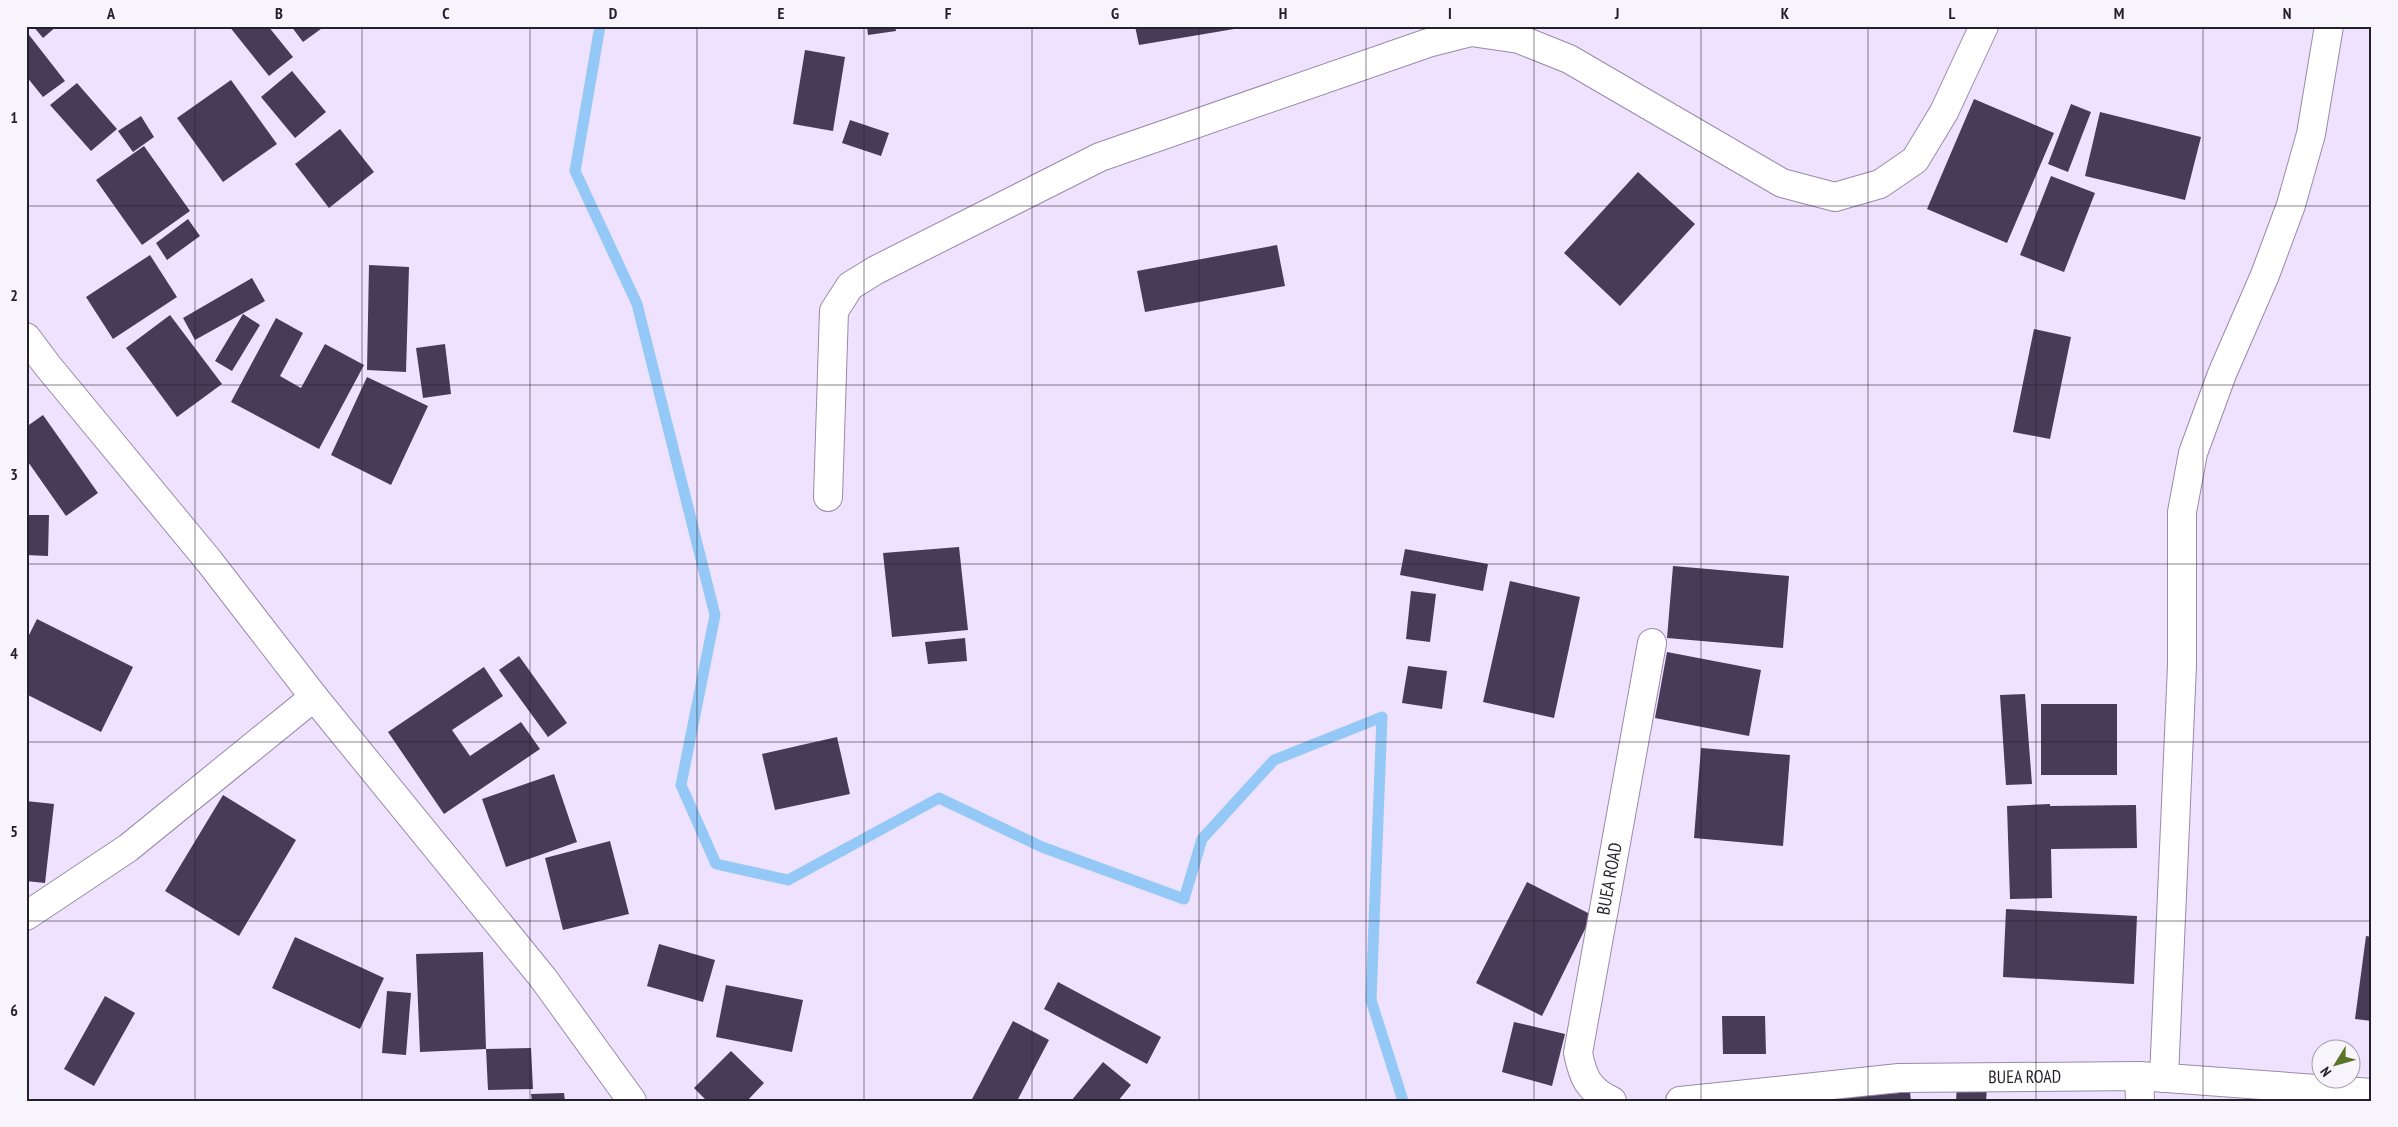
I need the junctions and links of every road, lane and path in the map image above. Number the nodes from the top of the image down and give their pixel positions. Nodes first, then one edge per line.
1 (1984, 26) edge
2 (2329, 26) edge
3 (26, 337) edge
4 (828, 497) dead end
5 (1652, 643) dead end
6 (314, 697) junction
7 (26, 916) edge
8 (2148, 1085) edge
9 (2372, 1093) edge
10 (632, 1101) edge
11 (1612, 1101) edge
12 (1680, 1101) edge

1 - 4 street
2 - 8 street
3 - 6 street
5 - 11 street, BUEA ROAD
6 - 7 street
6 - 10 street
8 - 9 street, BUEA ROAD
8 - 12 street, BUEA ROAD

